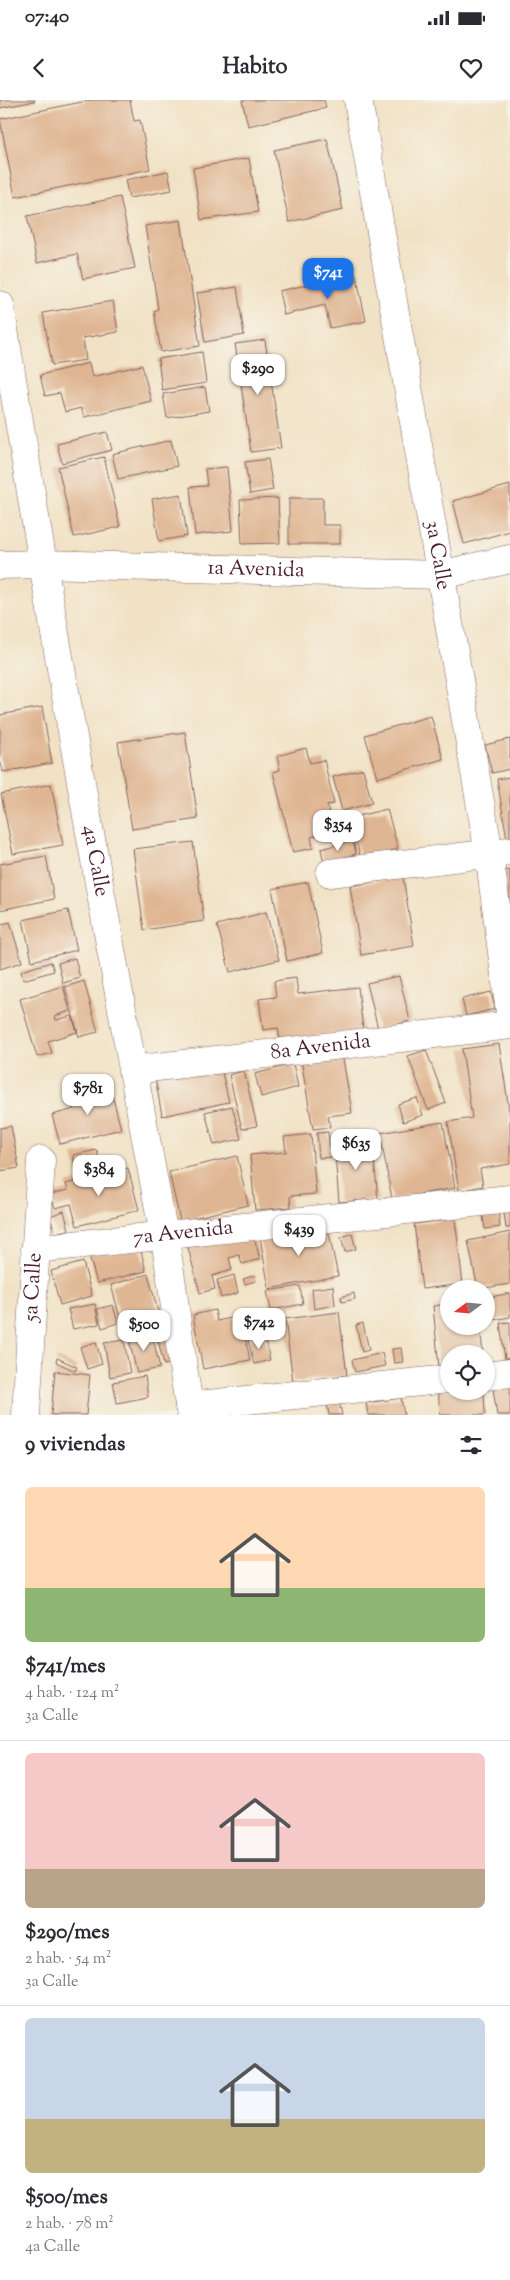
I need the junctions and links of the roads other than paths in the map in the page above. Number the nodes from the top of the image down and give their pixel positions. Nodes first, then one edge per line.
1 (358, 100) edge
2 (0, 305) edge
3 (510, 559) edge
4 (42, 564) junction
5 (0, 565) edge
6 (441, 575) junction
7 (499, 852) edge
8 (330, 873) dead end
9 (510, 1013) edge
10 (510, 1025) edge
11 (132, 1070) junction
12 (42, 1160) dead end
13 (510, 1199) edge
14 (164, 1235) junction
15 (35, 1248) junction
16 (510, 1373) edge
17 (495, 1375) edge
18 (440, 1381) edge
19 (190, 1410) edge
20 (26, 1415) edge

1 - 6 street, 3a Calle
2 - 4 street, 4a Calle
3 - 6 street, 1a Avenida
4 - 5 street, 1a Avenida
4 - 6 street, 1a Avenida
4 - 11 street, 4a Calle
6 - 7 street, 3a Calle
7 - 8 street
7 - 9 street, 3a Calle
10 - 11 street, 8a Avenida
11 - 14 street, 4a Calle
12 - 15 street, 5a Calle
13 - 14 street, 7a Avenida
14 - 15 street, 7a Avenida
14 - 19 street, 4a Calle
15 - 20 street, 5a Calle
16 - 17 street
18 - 19 street

